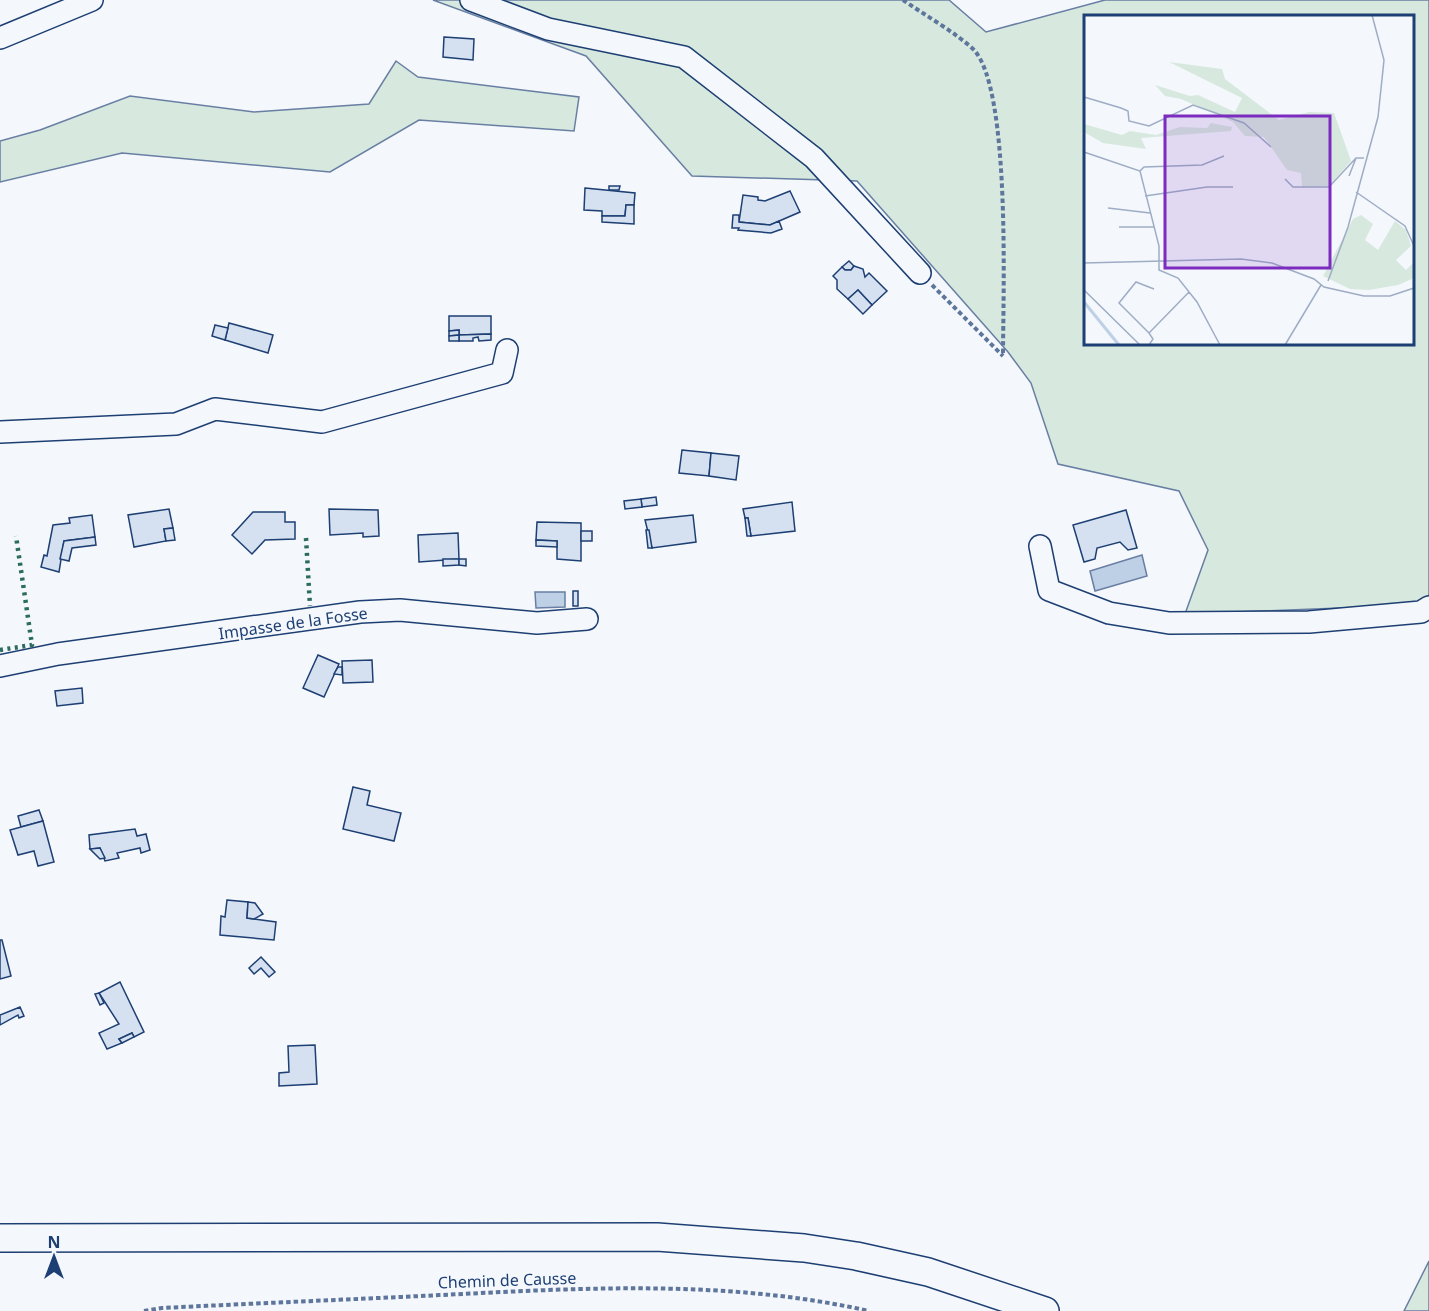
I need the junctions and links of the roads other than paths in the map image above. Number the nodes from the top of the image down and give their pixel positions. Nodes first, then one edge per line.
1 (92, 0) edge
2 (471, 0) edge
3 (0, 38) edge
4 (920, 273) road end
5 (507, 350) dead end
6 (0, 432) edge
7 (1040, 546) dead end
8 (1429, 607) edge
9 (587, 619) dead end
10 (0, 666) edge
11 (0, 1238) edge
12 (1045, 1311) edge

1 - 3 street
2 - 4 street
5 - 6 street
7 - 8 street
9 - 10 street, Impasse de la Fosse
11 - 12 main road

